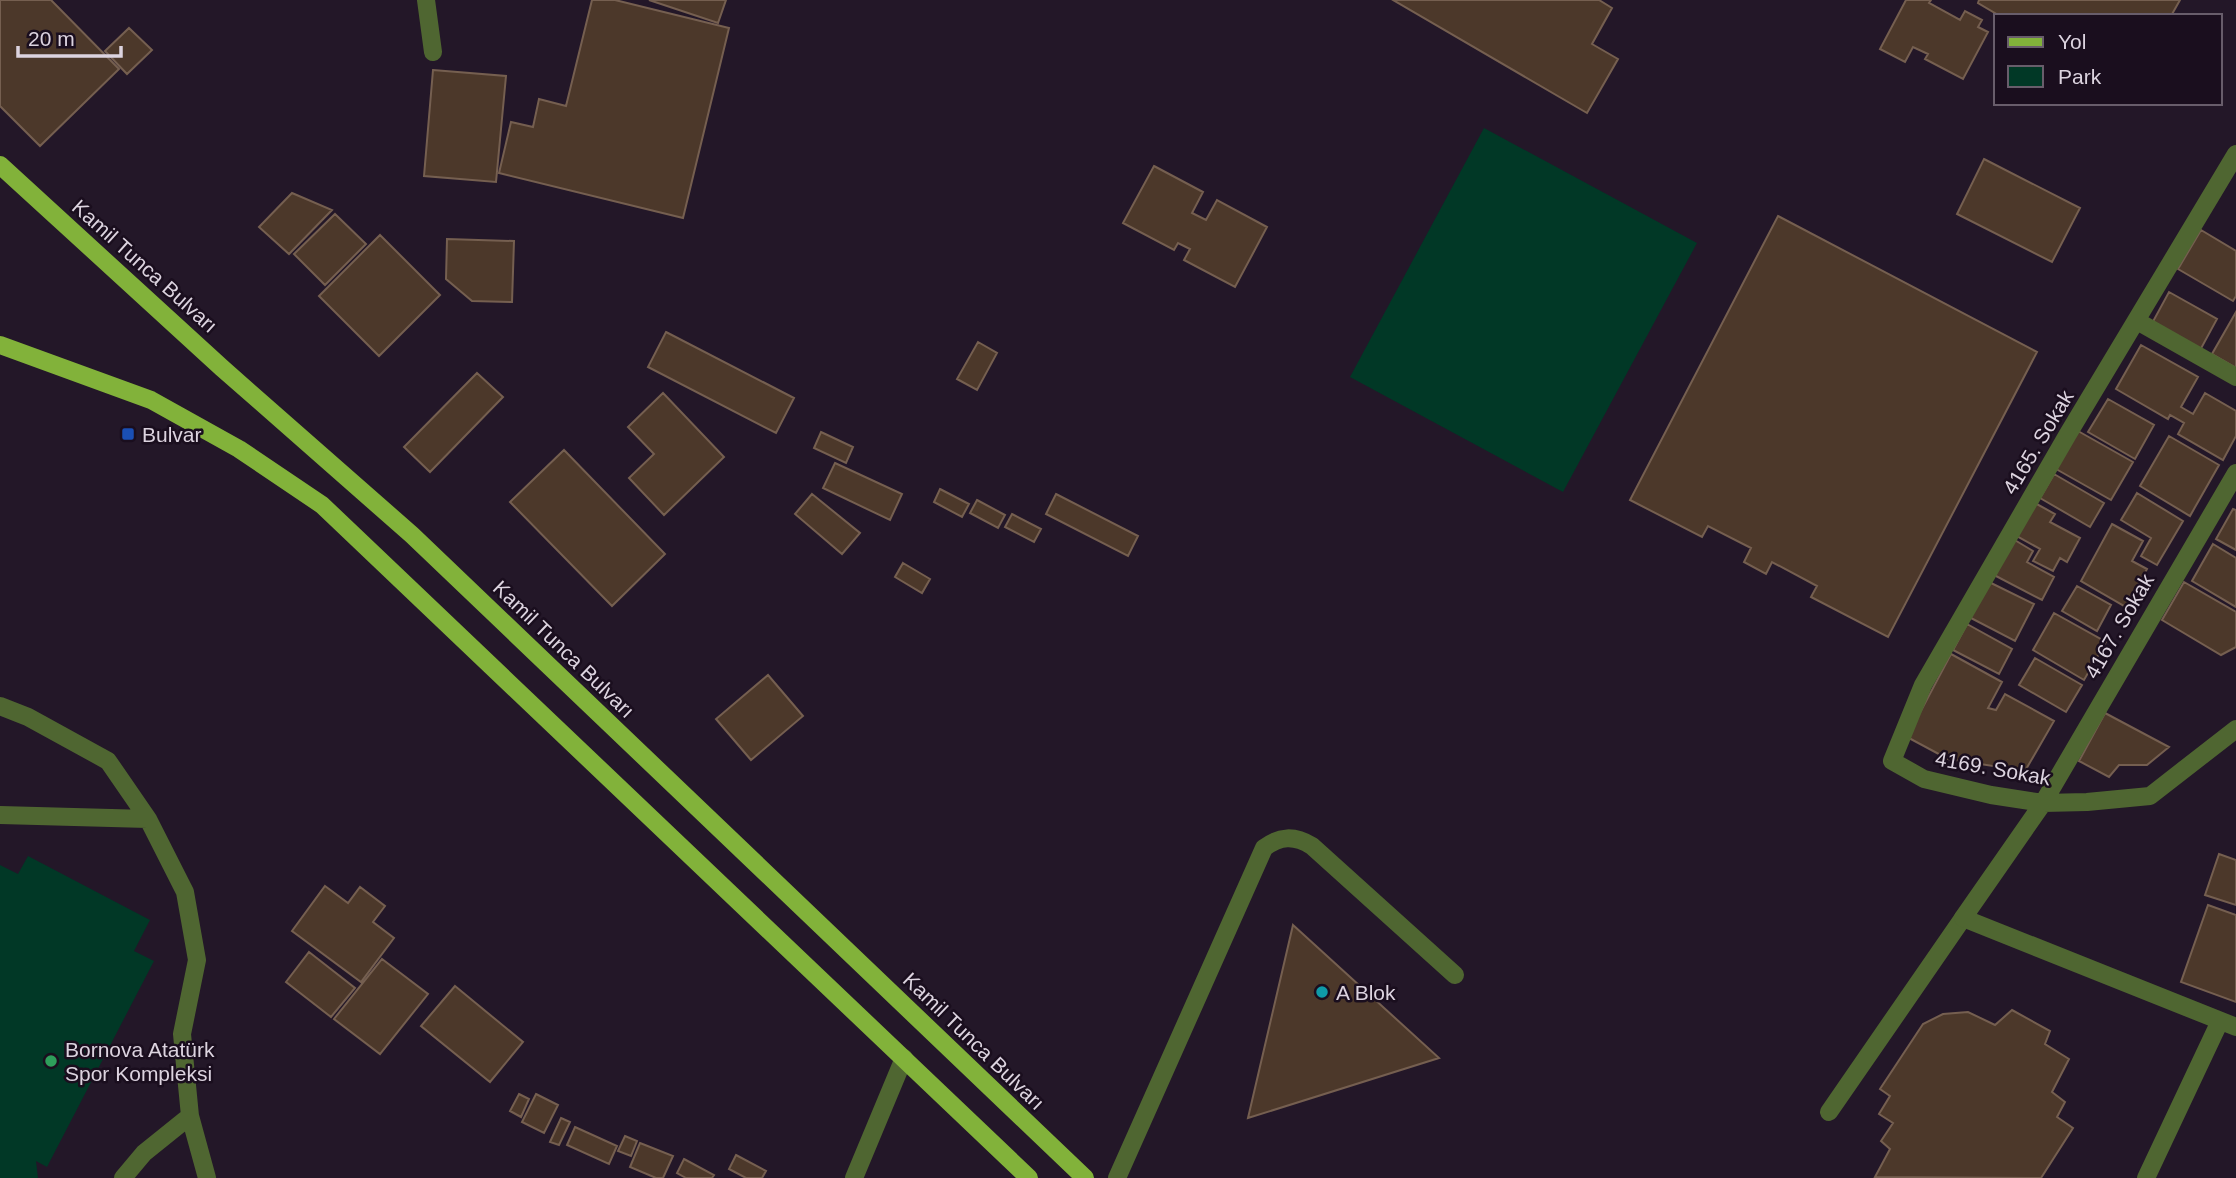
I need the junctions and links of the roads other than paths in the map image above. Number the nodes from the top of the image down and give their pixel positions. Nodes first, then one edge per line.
1 (426, 0) edge
2 (433, 52) dead end
3 (2236, 154) edge
4 (0, 165) edge
5 (2137, 321) junction
6 (0, 345) edge
7 (2236, 377) edge
8 (2236, 473) edge
9 (0, 706) edge
10 (2236, 729) edge
11 (1892, 761) joint
12 (2043, 803) junction
13 (0, 815) edge
14 (148, 819) junction
15 (1963, 918) junction
16 (1455, 975) dead end
17 (2228, 1024) edge
18 (904, 1058) junction
19 (1829, 1112) dead end
20 (190, 1116) junction
21 (122, 1178) edge
22 (207, 1178) edge
23 (854, 1178) edge
24 (1029, 1178) edge
25 (1085, 1178) edge
26 (1118, 1178) edge
27 (2146, 1178) edge

1 - 2 street
3 - 5 street, 4165. Sokak
4 - 25 main road, Kamil Tunca Bulvarı
5 - 7 street
5 - 11 street, 4165. Sokak
6 - 18 main road
8 - 12 street, 4167. Sokak
9 - 14 street
10 - 12 street, 4169. Sokak
11 - 12 street, 4169. Sokak
12 - 15 street, 4167. Sokak
13 - 14 street
14 - 20 street
15 - 17 street
15 - 19 street, 4167. Sokak
16 - 26 street
17 - 27 street
18 - 23 street
18 - 24 main road
20 - 21 street
20 - 22 street

